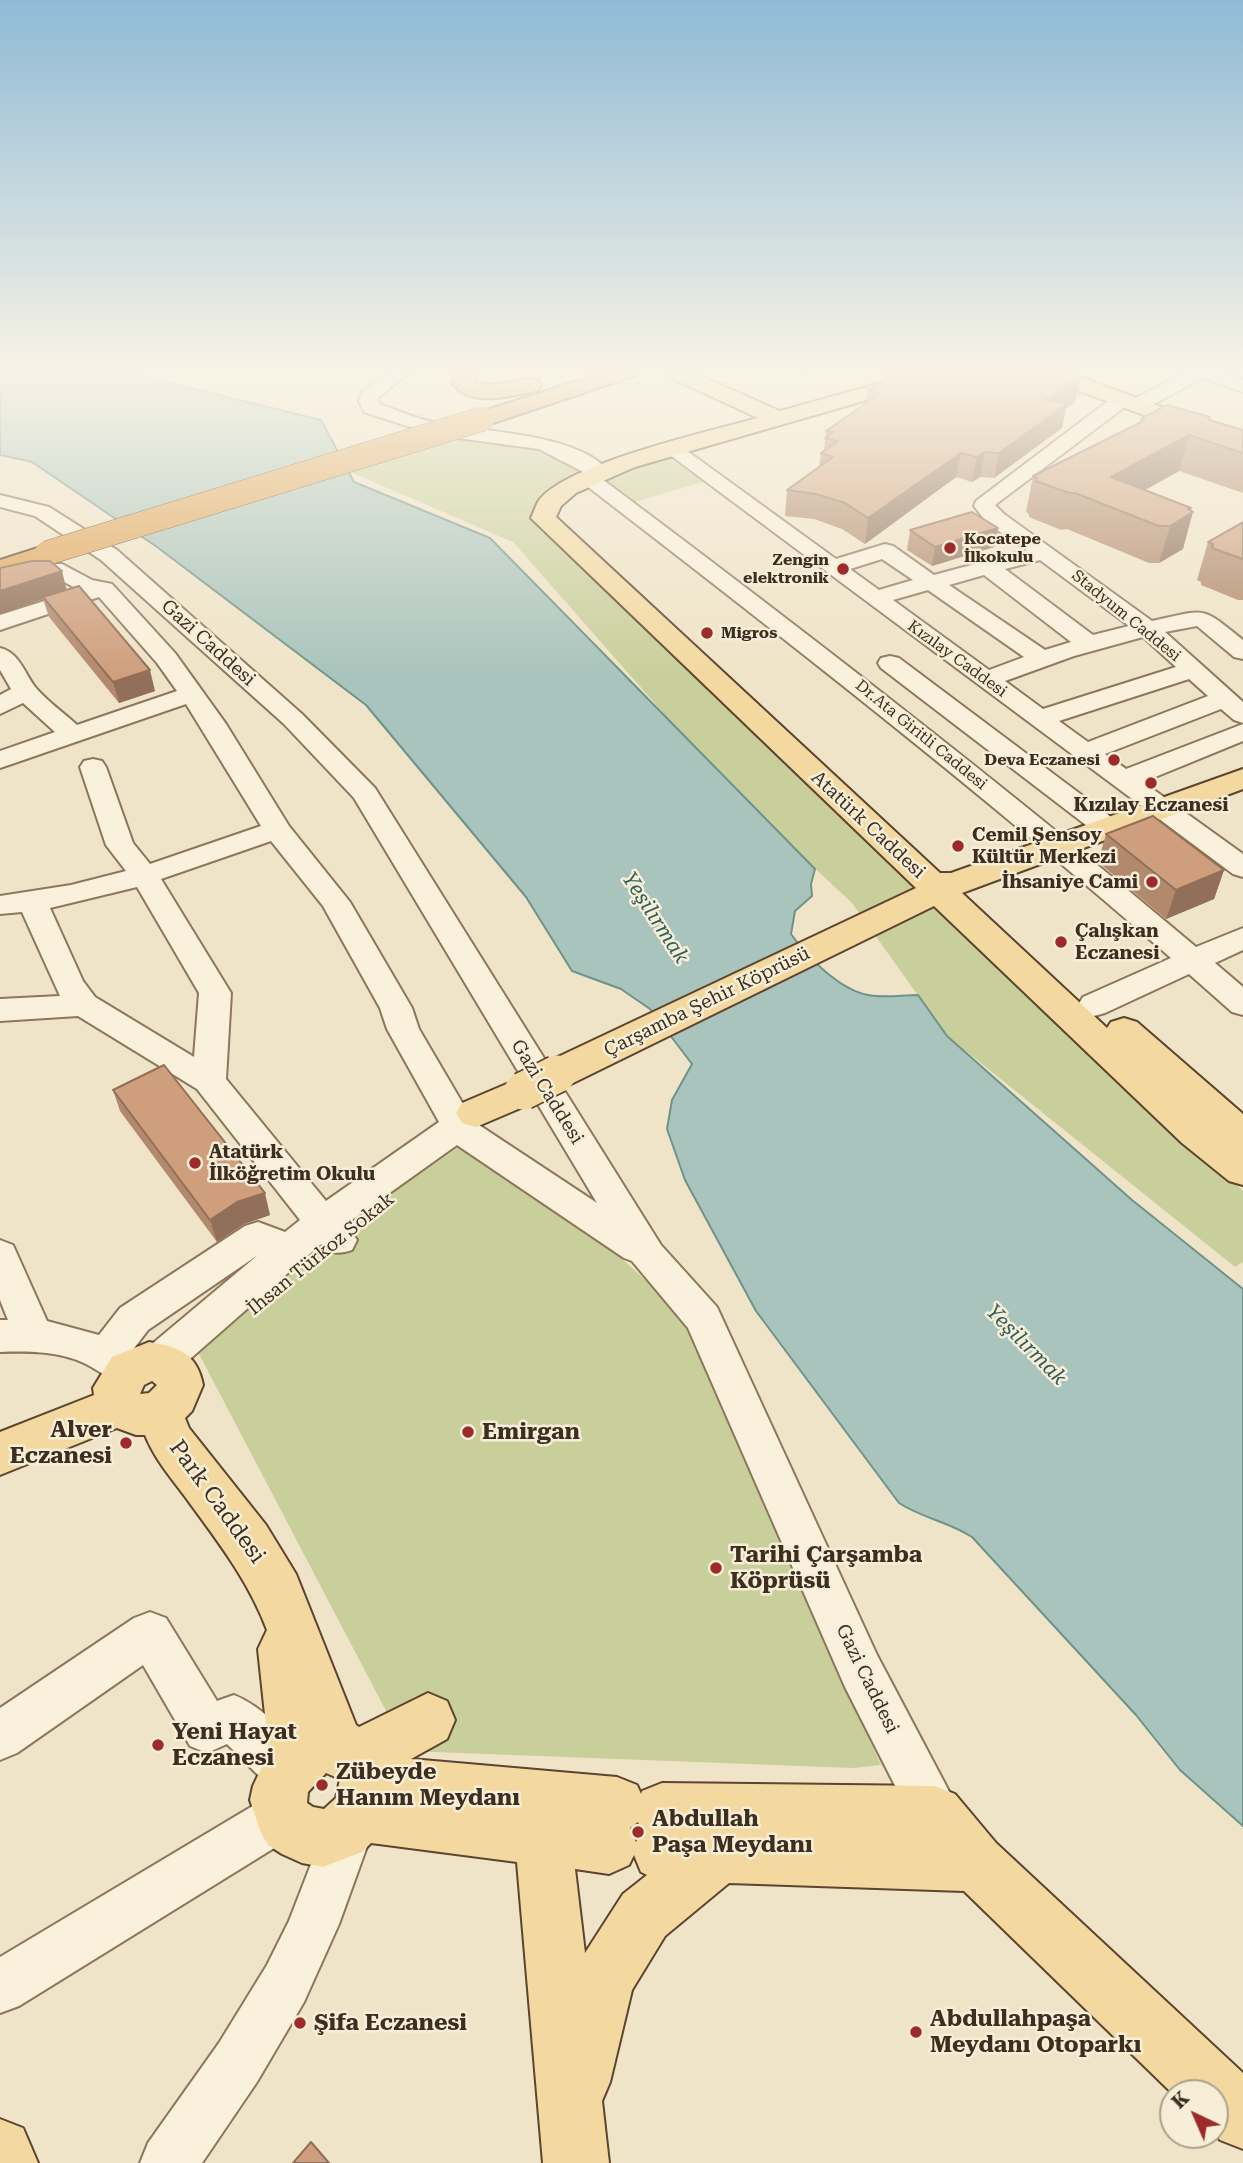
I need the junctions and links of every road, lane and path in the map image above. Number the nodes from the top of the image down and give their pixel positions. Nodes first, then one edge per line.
1 (273, 473) edge
2 (297, 473) edge
3 (592, 473) edge
4 (604, 473) edge
5 (705, 473) edge
6 (1027, 473) edge
7 (595, 476) junction
8 (0, 501) edge
9 (42, 547) junction
10 (0, 552) edge
11 (1044, 552) junction
12 (834, 567) junction
13 (988, 567) junction
14 (0, 568) edge
15 (0, 582) edge
16 (120, 583) junction
17 (929, 583) junction
18 (874, 598) junction
19 (0, 623) edge
20 (1147, 628) junction
21 (1088, 643) junction
22 (943, 649) junction
23 (1243, 652) edge
24 (0, 655) edge
25 (1041, 658) junction
26 (890, 663) junction
27 (1193, 670) junction
28 (845, 673) junction
29 (986, 680) junction
30 (25, 691) junction
31 (191, 694) junction
32 (0, 706) edge
33 (1233, 707) edge
34 (1040, 719) junction
35 (1243, 732) edge
36 (73, 735) junction
37 (1086, 752) junction
38 (0, 760) edge
39 (93, 767) dead end
40 (1243, 778) edge
41 (1123, 780) junction
42 (1161, 807) junction
43 (1105, 826) junction
44 (276, 830) junction
45 (1057, 844) junction
46 (1243, 867) edge
47 (145, 875) junction
48 (946, 887) junction
49 (33, 902) junction
50 (0, 905) edge
51 (1243, 938) edge
52 (1194, 961) junction
53 (1243, 1004) edge
54 (83, 1005) junction
55 (1094, 1005) junction
56 (0, 1010) edge
57 (209, 1081) junction
58 (466, 1123) junction
59 (1243, 1137) edge
60 (1243, 1170) edge
61 (622, 1213) junction
62 (331, 1231) junction
63 (290, 1250) junction
64 (0, 1255) edge
65 (648, 1255) junction
66 (16, 1335) edge
67 (142, 1379) junction
68 (0, 1454) edge
69 (428, 1720) dead end
70 (0, 1736) edge
71 (330, 1783) junction
72 (934, 1814) junction
73 (637, 1828) junction
74 (543, 1836) junction
75 (719, 1854) junction
76 (976, 1863) junction
77 (0, 1987) edge
78 (1243, 2117) edge
79 (574, 2134) edge
80 (0, 2151) edge
81 (5, 2163) edge
82 (168, 2163) edge

1 - 9 highway
2 - 9 highway, bridge
3 - 7 street, Dr.Ata Giritli Caddesi
4 - 7 main road, Atatürk Caddesi
5 - 12 street, Kızılay Caddesi
6 - 11 street, Stadyum Caddesi
7 - 28 street, Dr.Ata Giritli Caddesi
7 - 48 main road, Atatürk Caddesi
8 - 16 street, Gazi Caddesi
9 - 10 highway
9 - 14 highway
11 - 13 street
11 - 20 street, Stadyum Caddesi
12 - 17 street
12 - 18 street, Kızılay Caddesi
13 - 17 street
13 - 21 street
15 - 16 street
16 - 19 street
16 - 31 street
16 - 61 street, Gazi Caddesi
17 - 18 street
17 - 25 street
18 - 22 street, Kızılay Caddesi
20 - 21 street
20 - 23 street
20 - 27 street, Stadyum Caddesi
21 - 25 street
22 - 26 street
22 - 29 street, Kızılay Caddesi
24 - 30 street
25 - 29 street
26 - 28 street
26 - 43 street
27 - 33 street, Stadyum Caddesi
27 - 34 street
28 - 45 street, Dr.Ata Giritli Caddesi
29 - 34 street, Kızılay Caddesi
30 - 32 street
30 - 36 street
31 - 36 street
31 - 44 street
33 - 37 street
34 - 37 street, Kızılay Caddesi
35 - 41 street
36 - 38 street
37 - 41 street, Kızılay Caddesi
39 - 47 street
40 - 42 main road, Çarşamba Şehir Köprüsü
41 - 42 street, Kızılay Caddesi
42 - 43 main road, Çarşamba Şehir Köprüsü
42 - 46 street, Kızılay Caddesi
43 - 45 main road, Çarşamba Şehir Köprüsü
44 - 47 street
44 - 58 street
45 - 48 main road, Çarşamba Şehir Köprüsü
45 - 52 street, Dr.Ata Giritli Caddesi
47 - 49 street
47 - 57 street
48 - 55 main road, Atatürk Caddesi
48 - 58 main road, Çarşamba Şehir Köprüsü, bridge
48 - 60 main road, Atatürk Caddesi
49 - 50 street
49 - 54 street
51 - 52 street
52 - 53 street, Dr.Ata Giritli Caddesi
52 - 55 street
54 - 56 street
54 - 57 street
55 - 59 main road, Atatürk Caddesi
57 - 62 street
58 - 61 street
58 - 62 street, İhsan Türkoz Sokak
58 - 65 street
61 - 65 street, Gazi Caddesi
62 - 63 street
62 - 67 street, İhsan Türkoz Sokak
63 - 67 street
63 - 67 street
64 - 66 street
65 - 72 street, Gazi Caddesi
66 - 67 street
67 - 68 main road
67 - 71 main road, Park Caddesi
69 - 71 main road
70 - 71 street
71 - 73 main road
71 - 74 main road
71 - 77 street
71 - 82 street
72 - 73 main road
72 - 76 main road
73 - 74 main road
73 - 75 main road
74 - 79 main road
75 - 76 main road
75 - 79 main road
76 - 78 main road
80 - 81 main road

